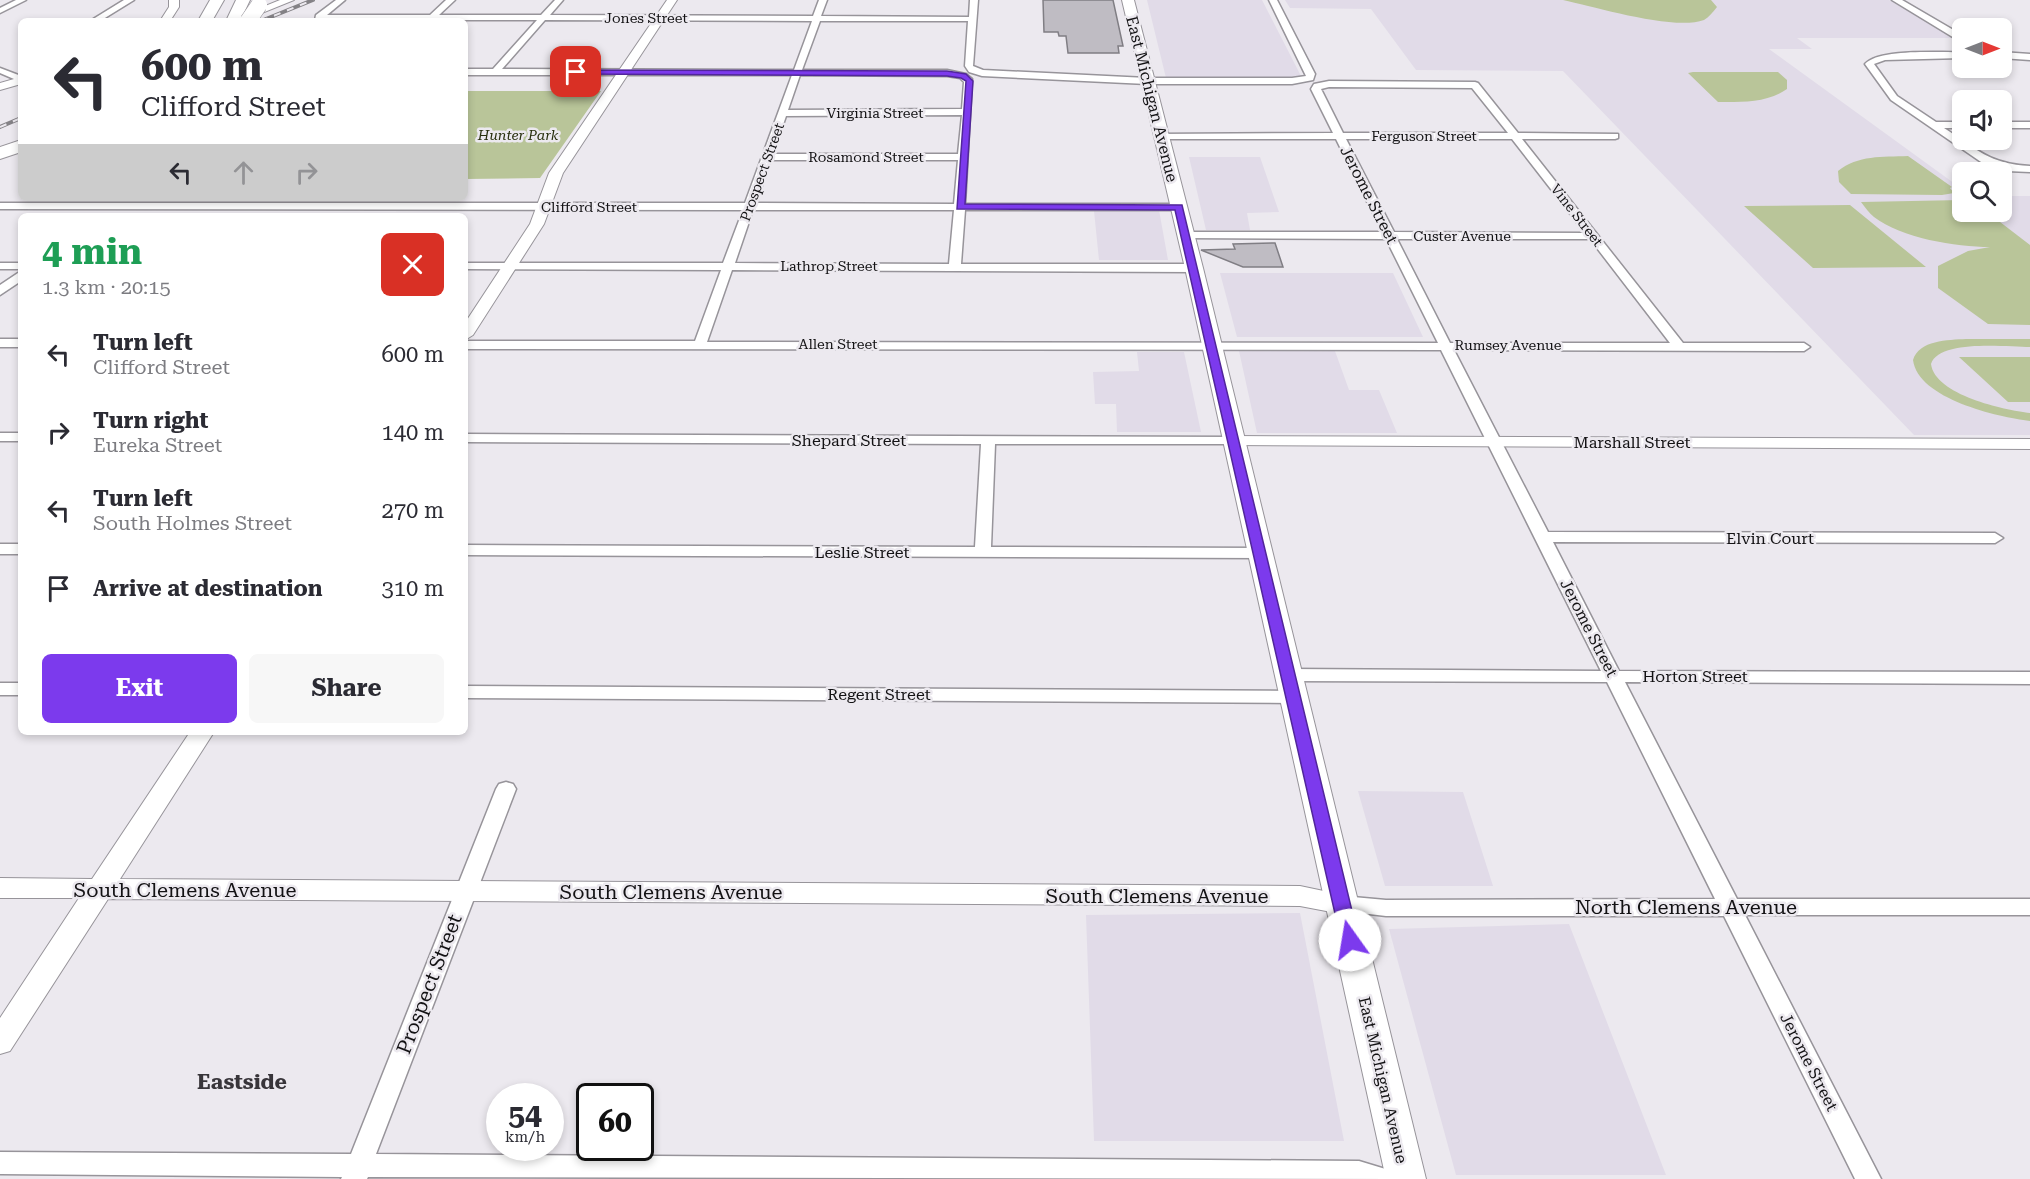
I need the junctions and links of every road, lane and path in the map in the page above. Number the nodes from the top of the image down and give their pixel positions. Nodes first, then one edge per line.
1 (22, 0) edge
2 (129, 0) edge
3 (174, 0) edge
4 (201, 0) edge
5 (218, 0) edge
6 (282, 0) edge
7 (289, 0) edge
8 (341, 0) edge
9 (451, 0) edge
10 (560, 0) edge
11 (672, 0) edge
12 (823, 0) edge
13 (974, 0) edge
14 (1128, 0) edge
15 (1272, 0) edge
16 (1896, 0) edge
17 (242, 4) edge
18 (262, 5) edge
19 (0, 11) edge
20 (99, 18) edge
21 (167, 18) edge
22 (199, 18) edge
23 (202, 18) edge
24 (235, 18) edge
25 (238, 18) edge
26 (251, 18) edge
27 (317, 18) edge
28 (431, 18) edge
29 (544, 18) junction
30 (660, 18) junction
31 (816, 18) junction
32 (468, 19) edge
33 (973, 19) junction
34 (1952, 33) edge
35 (1952, 55) edge
36 (2012, 56) edge
37 (2030, 57) edge
38 (468, 72) edge
39 (495, 72) junction
40 (624, 73) junction
41 (798, 73) junction
42 (973, 76) junction
43 (18, 80) edge
44 (1147, 81) junction
45 (1327, 84) joint
46 (0, 87) edge
47 (967, 112) junction
48 (783, 113) junction
49 (1934, 125) junction
50 (1952, 125) edge
51 (2012, 125) edge
52 (2030, 125) edge
53 (1161, 136) junction
54 (1340, 136) junction
55 (1515, 136) junction
56 (1615, 136) dead end
57 (18, 149) edge
58 (768, 157) junction
59 (964, 157) junction
60 (10, 164) edge
61 (2030, 168) edge
62 (18, 194) edge
63 (114, 201) edge
64 (0, 206) edge
65 (107, 206) junction
66 (329, 207) junction
67 (544, 207) junction
68 (750, 207) junction
69 (960, 207) junction
70 (1179, 207) junction
71 (99, 213) edge
72 (323, 213) edge
73 (1185, 235) junction
74 (1390, 236) junction
75 (1594, 237) junction
76 (0, 266) edge
77 (18, 266) edge
78 (468, 266) edge
79 (510, 266) junction
80 (955, 266) junction
81 (728, 267) junction
82 (1194, 268) junction
83 (18, 277) edge
84 (0, 291) edge
85 (468, 330) edge
86 (0, 343) edge
87 (18, 343) edge
88 (700, 344) junction
89 (468, 345) edge
90 (1212, 345) junction
91 (1445, 345) junction
92 (1679, 346) junction
93 (1804, 347) dead end
94 (0, 437) edge
95 (18, 437) edge
96 (468, 438) edge
97 (988, 440) junction
98 (1234, 441) junction
99 (1494, 442) junction
100 (2030, 444) edge
101 (1544, 537) junction
102 (1995, 538) dead end
103 (0, 549) edge
104 (18, 549) edge
105 (468, 550) edge
106 (983, 552) junction
107 (1260, 552) junction
108 (1613, 676) junction
109 (2030, 678) edge
110 (1290, 686) junction
111 (0, 689) edge
112 (18, 689) edge
113 (468, 692) edge
114 (200, 735) edge
115 (506, 789) dead end
116 (0, 888) edge
117 (99, 890) junction
118 (466, 891) junction
119 (1342, 904) junction
120 (1730, 906) junction
121 (2030, 907) edge
122 (0, 1042) edge
123 (0, 1163) edge
124 (356, 1173) edge
125 (1383, 1179) edge
126 (1406, 1179) edge
127 (1868, 1179) edge

1 - 19 street
2 - 20 street
3 - 21 street
4 - 22 highway
5 - 23 highway
6 - 18 street
7 - 18 street
8 - 27 street
9 - 28 street
10 - 29 street
11 - 30 street
12 - 31 street, Prospect Street
13 - 33 street
14 - 44 main road, East Michigan Avenue
15 - 44 street
16 - 34 street
17 - 24 highway
18 - 25 street
18 - 26 highway, bridge
29 - 30 street, Jones Street
29 - 32 street, Jones Street
29 - 39 street
30 - 31 street, Jones Street
30 - 40 street
31 - 33 street, Jones Street
31 - 41 street, Prospect Street
33 - 42 street
35 - 49 street
36 - 37 street
38 - 39 street
39 - 40 street
40 - 41 street
40 - 67 street
41 - 42 street
41 - 48 street, Prospect Street
42 - 44 street
42 - 47 street
43 - 46 street
44 - 53 main road, East Michigan Avenue
45 - 54 street, Jerome Street
45 - 55 street, Vine Street
47 - 48 street, Virginia Street
47 - 59 street
48 - 58 street, Prospect Street
49 - 50 street
49 - 61 street
51 - 52 street
53 - 54 street, Ferguson Street
53 - 70 main road, East Michigan Avenue
54 - 55 street, Ferguson Street
54 - 74 street, Jerome Street
55 - 56 street, Ferguson Street
55 - 75 street, Vine Street
57 - 60 highway
58 - 59 street, Rosamond Street
58 - 68 street, Prospect Street
59 - 69 street
62 - 64 street
63 - 65 street
64 - 65 street, Clifford Street
65 - 66 street, Clifford Street
65 - 71 street
66 - 67 street, Clifford Street
66 - 72 street
67 - 68 street, Clifford Street
67 - 79 street
68 - 69 street, Clifford Street
68 - 81 street, Prospect Street
69 - 70 street, Clifford Street
69 - 80 street
70 - 73 main road, East Michigan Avenue
73 - 74 street, Custer Avenue
73 - 82 main road, East Michigan Avenue
74 - 75 street, Custer Avenue
74 - 91 street, Jerome Street
75 - 92 street, Vine Street
76 - 77 street
78 - 79 street, Lathrop Street
79 - 81 street, Lathrop Street
79 - 85 street
80 - 81 street, Lathrop Street
80 - 82 street, Lathrop Street
81 - 88 street, Prospect Street
82 - 90 main road, East Michigan Avenue
83 - 84 street
86 - 87 street
88 - 89 street, Allen Street
88 - 90 street, Allen Street
90 - 91 street, Rumsey Avenue
90 - 98 main road, East Michigan Avenue
91 - 92 street, Rumsey Avenue
91 - 99 street, Jerome Street
92 - 93 street, Rumsey Avenue
94 - 95 street
96 - 97 street, Shepard Street
97 - 98 street, Shepard Street
97 - 106 street
98 - 99 street, Marshall Street
98 - 107 main road, East Michigan Avenue
99 - 100 street, Marshall Street
99 - 101 street, Jerome Street
101 - 102 street, Elvin Court
101 - 108 street, Jerome Street
103 - 104 street
105 - 106 street, Leslie Street
106 - 107 street, Leslie Street
107 - 110 main road, East Michigan Avenue
108 - 109 street, Horton Street
108 - 110 street, Horton Street
108 - 120 street, Jerome Street
110 - 113 street, Regent Street
110 - 119 main road, East Michigan Avenue
111 - 112 street
114 - 117 street
115 - 118 street, Prospect Street
116 - 117 street, South Clemens Avenue
117 - 118 street, South Clemens Avenue
117 - 122 street
118 - 119 street, South Clemens Avenue
118 - 124 street, Prospect Street
119 - 120 street, North Clemens Avenue
119 - 126 main road, East Michigan Avenue
120 - 121 street, North Clemens Avenue
120 - 127 street, Jerome Street
123 - 124 street
124 - 125 street

